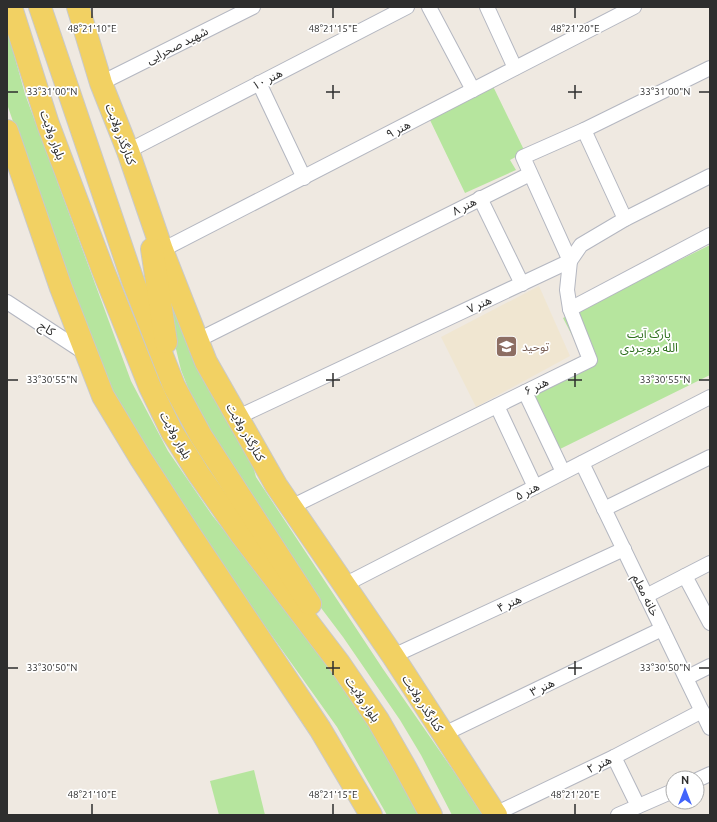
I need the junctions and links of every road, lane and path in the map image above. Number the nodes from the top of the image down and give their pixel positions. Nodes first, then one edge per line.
1 (12, 7) edge
2 (40, 7) edge
3 (78, 7) edge
4 (253, 7) edge
5 (407, 7) edge
6 (429, 7) edge
7 (487, 7) edge
8 (634, 7) edge
9 (516, 68) junction
10 (710, 68) edge
11 (102, 83) junction
12 (259, 83) junction
13 (473, 90) junction
14 (584, 130) junction
15 (7, 131) edge
16 (128, 151) junction
17 (530, 174) junction
18 (710, 176) edge
19 (304, 178) junction
20 (480, 198) junction
21 (625, 219) junction
22 (152, 223) junction
23 (710, 235) edge
24 (162, 250) junction
25 (570, 261) junction
26 (522, 284) junction
27 (7, 302) edge
28 (570, 309) junction
29 (198, 340) junction
30 (86, 354) junction
31 (174, 386) junction
32 (525, 392) junction
33 (710, 397) edge
34 (496, 406) junction
35 (238, 418) junction
36 (710, 457) edge
37 (582, 463) junction
38 (563, 472) junction
39 (535, 487) junction
40 (291, 507) junction
41 (604, 509) junction
42 (624, 549) junction
43 (710, 563) edge
44 (685, 576) junction
45 (344, 585) junction
46 (646, 596) junction
47 (710, 623) edge
48 (662, 629) junction
49 (393, 656) junction
50 (710, 666) edge
51 (686, 678) junction
52 (702, 711) junction
53 (710, 728) edge
54 (444, 734) junction
55 (614, 757) junction
56 (665, 794) edge
57 (638, 806) junction
58 (371, 815) edge
59 (431, 815) edge
60 (445, 815) edge
61 (496, 815) edge
62 (618, 815) edge

1 - 59 main road, بلوار ولایت
2 - 31 main road, بلوار ولایت
3 - 11 main road, کنارگذر ولایت
4 - 11 street, شهید صحرایی
5 - 12 street, هنر ۱۰
6 - 13 street
7 - 9 street
8 - 9 street, هنر ۹
9 - 13 street, هنر ۹
10 - 14 street
11 - 16 main road, کنارگذر ولایت
12 - 16 street, هنر ۱۰
12 - 19 street
13 - 19 street, هنر ۹
14 - 17 street
14 - 21 street
15 - 30 main road
16 - 22 main road, کنارگذر ولایت
17 - 20 street, هنر ۸
17 - 25 street
18 - 21 street, هنر ۷
19 - 24 street, هنر ۹
20 - 26 street
20 - 29 street, هنر ۸
21 - 25 street, هنر ۷
22 - 24 main road, کنارگذر ولایت
22 - 31 main road
23 - 28 street
24 - 29 main road, کنارگذر ولایت
25 - 26 street, هنر ۷
25 - 28 street
26 - 35 street, هنر ۷
27 - 30 street, کاج
28 - 32 street, هنر ۶
29 - 35 main road, کنارگذر ولایت
30 - 58 main road
31 - 60 main road, بلوار ولایت
32 - 34 street, هنر ۶
32 - 38 street
33 - 37 street, هنر ۵
34 - 39 street
34 - 40 street, هنر ۶
35 - 40 main road, کنارگذر ولایت
36 - 41 street
37 - 38 street, هنر ۵
37 - 41 street, خانه معلم
38 - 39 street, هنر ۵
39 - 45 street, هنر ۵
40 - 45 main road, کنارگذر ولایت
41 - 42 street, خانه معلم
42 - 46 street, خانه معلم
42 - 49 street, هنر ۴
43 - 44 street
44 - 46 street
44 - 47 street
45 - 49 main road, کنارگذر ولایت
46 - 48 street, خانه معلم
48 - 51 street, خانه معلم
48 - 54 street, هنر ۳
49 - 54 main road, کنارگذر ولایت
50 - 51 street
51 - 52 street, خانه معلم
52 - 53 street, خانه معلم
52 - 55 street, هنر ۲
54 - 61 main road, کنارگذر ولایت
55 - 57 street
55 - 61 street, هنر ۲
56 - 57 street
57 - 62 street

